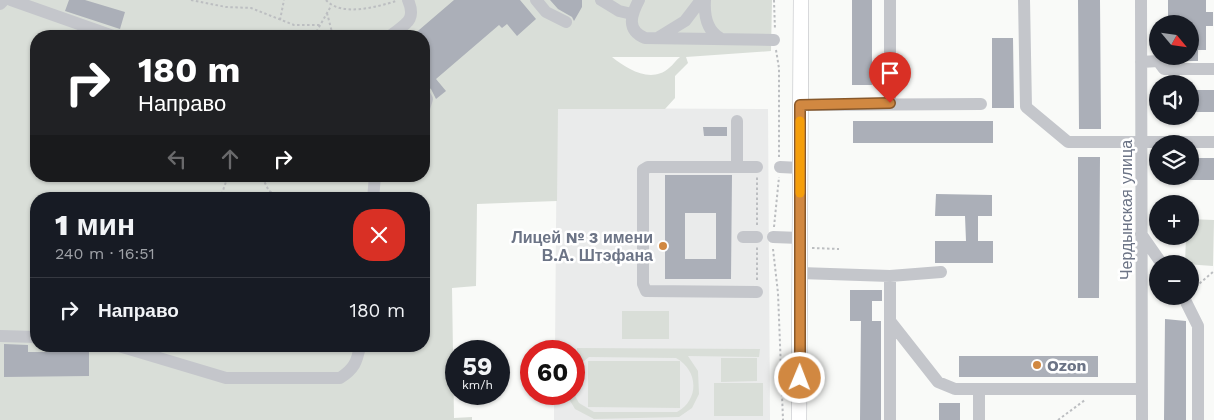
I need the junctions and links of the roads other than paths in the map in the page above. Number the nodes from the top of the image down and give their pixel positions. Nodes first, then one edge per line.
1 (4, 0) edge
2 (12, 0) edge
3 (408, 0) edge
4 (536, 0) edge
5 (601, 0) edge
6 (639, 0) edge
7 (703, 0) edge
8 (801, 0) edge
9 (890, 0) edge
10 (1024, 0) edge
11 (1141, 0) edge
12 (0, 4) edge
13 (632, 14) junction
14 (566, 22) dead end
15 (96, 30) edge
16 (397, 30) edge
17 (720, 38) junction
18 (655, 39) junction
19 (774, 40) road end
20 (1141, 62) junction
21 (1214, 69) edge
22 (890, 103) junction
23 (981, 104) dead end
24 (800, 105) junction
25 (737, 122) dead end
26 (1142, 142) junction
27 (1214, 142) edge
28 (737, 167) junction
29 (757, 167) dead end
30 (780, 167) road end
31 (800, 168) junction
32 (1142, 234) junction
33 (743, 237) dead end
34 (757, 237) dead end
35 (773, 237) road end
36 (805, 243) junction
37 (1156, 255) edge
38 (941, 272) dead end
39 (800, 273) junction
40 (890, 276) junction
41 (756, 292) dead end
42 (1188, 305) edge
43 (890, 321) junction
44 (0, 336) edge
45 (30, 337) edge
46 (138, 352) edge
47 (359, 352) edge
48 (1142, 388) junction
49 (979, 391) junction
50 (800, 420) edge
51 (890, 420) edge
52 (979, 420) edge
53 (1142, 420) edge
54 (1198, 420) edge

1 - 12 street
2 - 15 street
3 - 16 street
4 - 14 street
5 - 13 street
6 - 13 street
7 - 17 street
7 - 18 street
8 - 24 main road
9 - 22 street
10 - 26 street
11 - 20 street, Чердынская улица
13 - 18 street
17 - 18 street
17 - 19 street
20 - 21 street
20 - 26 street, Чердынская улица
22 - 23 street
22 - 24 street
24 - 31 main road
25 - 28 street
26 - 27 street
26 - 32 street, Чердынская улица
28 - 29 street
28 - 41 street
30 - 31 street
31 - 36 main road
32 - 37 street
32 - 48 street, Чердынская улица
33 - 34 street
35 - 36 street
36 - 39 main road
38 - 40 street
39 - 40 street
39 - 50 main road
40 - 43 street
42 - 54 street
43 - 49 street
43 - 51 street
44 - 45 street
46 - 47 street
48 - 49 street
48 - 53 street, Чердынская улица
49 - 52 street

